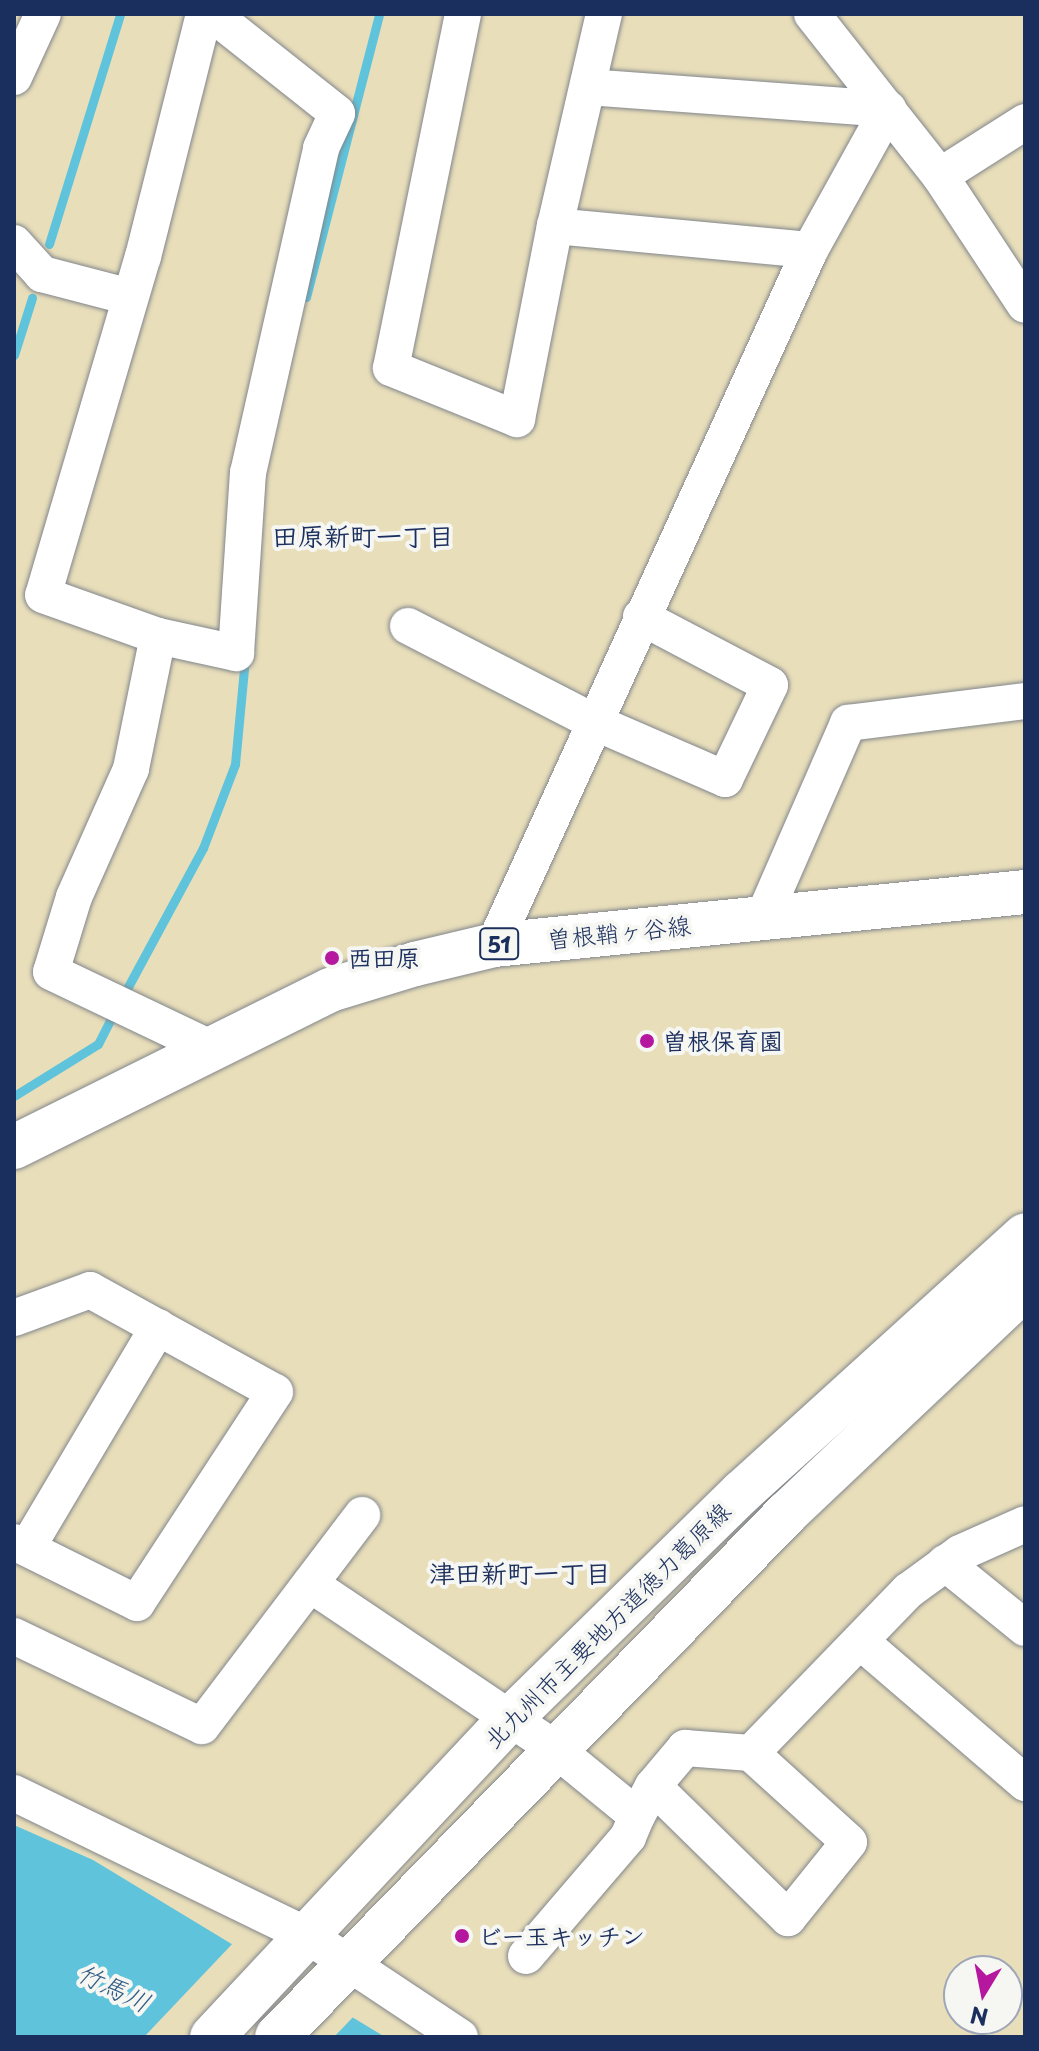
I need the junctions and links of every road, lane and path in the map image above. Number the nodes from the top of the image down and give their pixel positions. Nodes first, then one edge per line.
1 (43, 14) edge
2 (204, 14) edge
3 (212, 14) edge
4 (463, 14) edge
5 (604, 14) edge
6 (827, 19) edge
7 (14, 77) edge
8 (588, 87) junction
9 (888, 109) junction
10 (1025, 122) edge
11 (940, 176) junction
12 (555, 226) junction
13 (14, 243) edge
14 (810, 250) junction
15 (130, 297) junction
16 (1025, 305) edge
17 (641, 617) junction
18 (408, 626) dead end
19 (158, 636) junction
20 (1025, 701) edge
21 (594, 722) junction
22 (1025, 892) edge
23 (763, 918) junction
24 (494, 945) junction
25 (210, 1048) junction
26 (14, 1147) edge
27 (1025, 1235) edge
28 (1025, 1288) edge
29 (14, 1318) edge
30 (158, 1327) junction
31 (362, 1515) dead end
32 (1025, 1524) edge
33 (20, 1545) edge
34 (945, 1563) junction
35 (310, 1584) junction
36 (1025, 1628) edge
37 (14, 1636) edge
38 (860, 1641) junction
39 (509, 1720) junction
40 (554, 1748) junction
41 (751, 1753) junction
42 (1025, 1783) edge
43 (14, 1793) edge
44 (645, 1801) junction
45 (297, 1944) junction
46 (526, 1956) dead end
47 (338, 1976) junction
48 (212, 2037) edge
49 (277, 2037) edge
50 (460, 2037) edge

1 - 7 street
2 - 15 street
3 - 19 street
4 - 12 street
5 - 8 street
6 - 9 street
8 - 9 street
8 - 12 street
9 - 11 street
9 - 14 street
10 - 11 street
11 - 16 street
12 - 14 street
13 - 15 street
14 - 17 street
15 - 19 street
17 - 21 street
17 - 21 street
18 - 21 street
19 - 25 street
20 - 23 street
21 - 24 street
22 - 23 main road, 曽根鞘ヶ谷線 / 51
23 - 24 main road, 曽根鞘ヶ谷線 / 51
24 - 25 main road, 曽根鞘ヶ谷線 / 51
25 - 26 main road, 曽根鞘ヶ谷線 / 51
27 - 39 main road, 北九州市主要地方道徳力葛原線
28 - 40 main road, 北九州市主要地方道徳力葛原線
29 - 30 street
30 - 33 street
30 - 33 street
31 - 35 street
32 - 34 street
34 - 36 street
34 - 38 street
35 - 37 street
35 - 39 street
38 - 41 street
38 - 42 street
39 - 40 street
39 - 45 main road, 北九州市主要地方道徳力葛原線
40 - 44 street
40 - 47 main road, 北九州市主要地方道徳力葛原線
41 - 44 street
41 - 44 street
43 - 45 street
44 - 46 street
45 - 47 street
45 - 48 main road, 北九州市主要地方道徳力葛原線
47 - 49 main road, 北九州市主要地方道徳力葛原線
47 - 50 street

